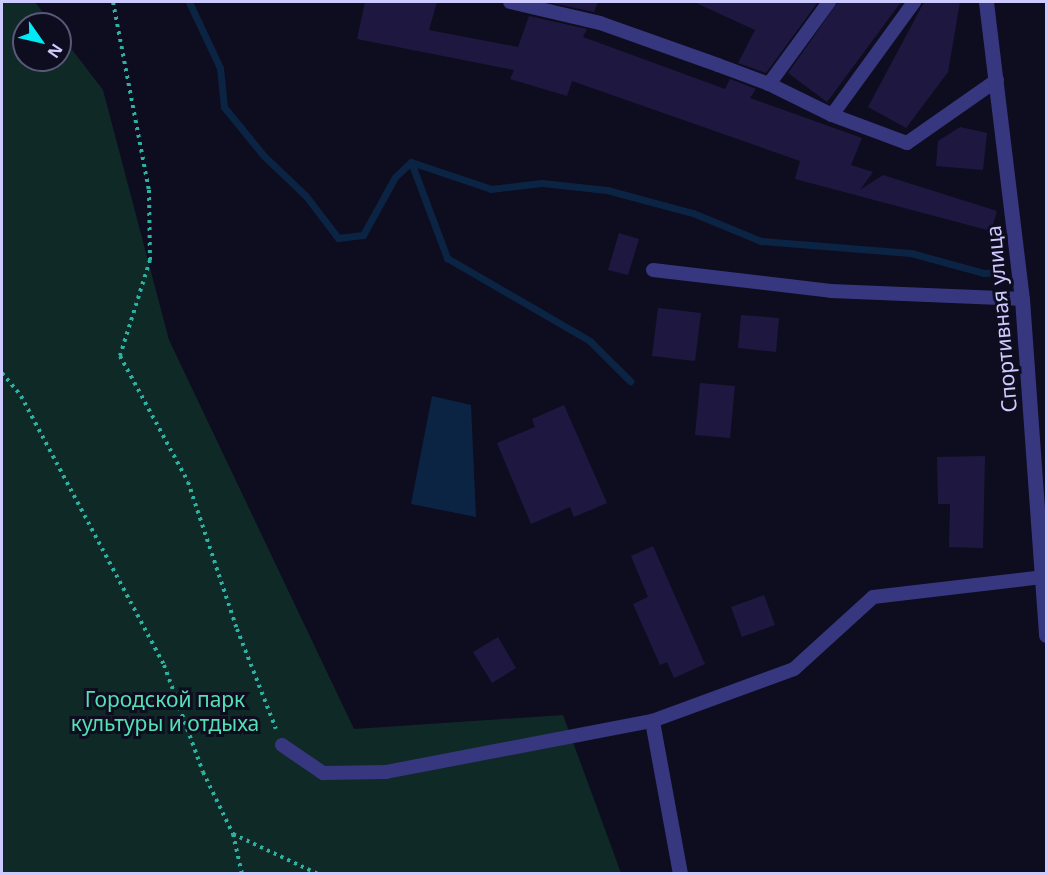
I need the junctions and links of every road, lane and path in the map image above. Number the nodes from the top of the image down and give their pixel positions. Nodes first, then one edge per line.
1 (113, 2) edge
2 (510, 2) edge
3 (829, 2) edge
4 (914, 2) edge
5 (986, 2) edge
6 (997, 80) junction
7 (769, 84) junction
8 (832, 115) junction
9 (653, 270) dead end
10 (1022, 299) junction
11 (2, 373) edge
12 (1042, 577) junction
13 (1047, 635) edge
14 (652, 722) junction
15 (282, 745) joint
16 (233, 834) junction
17 (242, 873) edge
18 (318, 873) edge
19 (680, 873) edge

1 - 15 path
2 - 7 lane
3 - 7 lane
4 - 8 lane
5 - 6 street, Спортивная улица
6 - 8 lane
6 - 10 street, Спортивная улица
7 - 8 lane
9 - 10 lane
10 - 12 street, Спортивная улица
11 - 16 path
12 - 13 street, Спортивная улица
12 - 14 lane
14 - 15 lane
14 - 19 street
16 - 17 path
16 - 18 path

